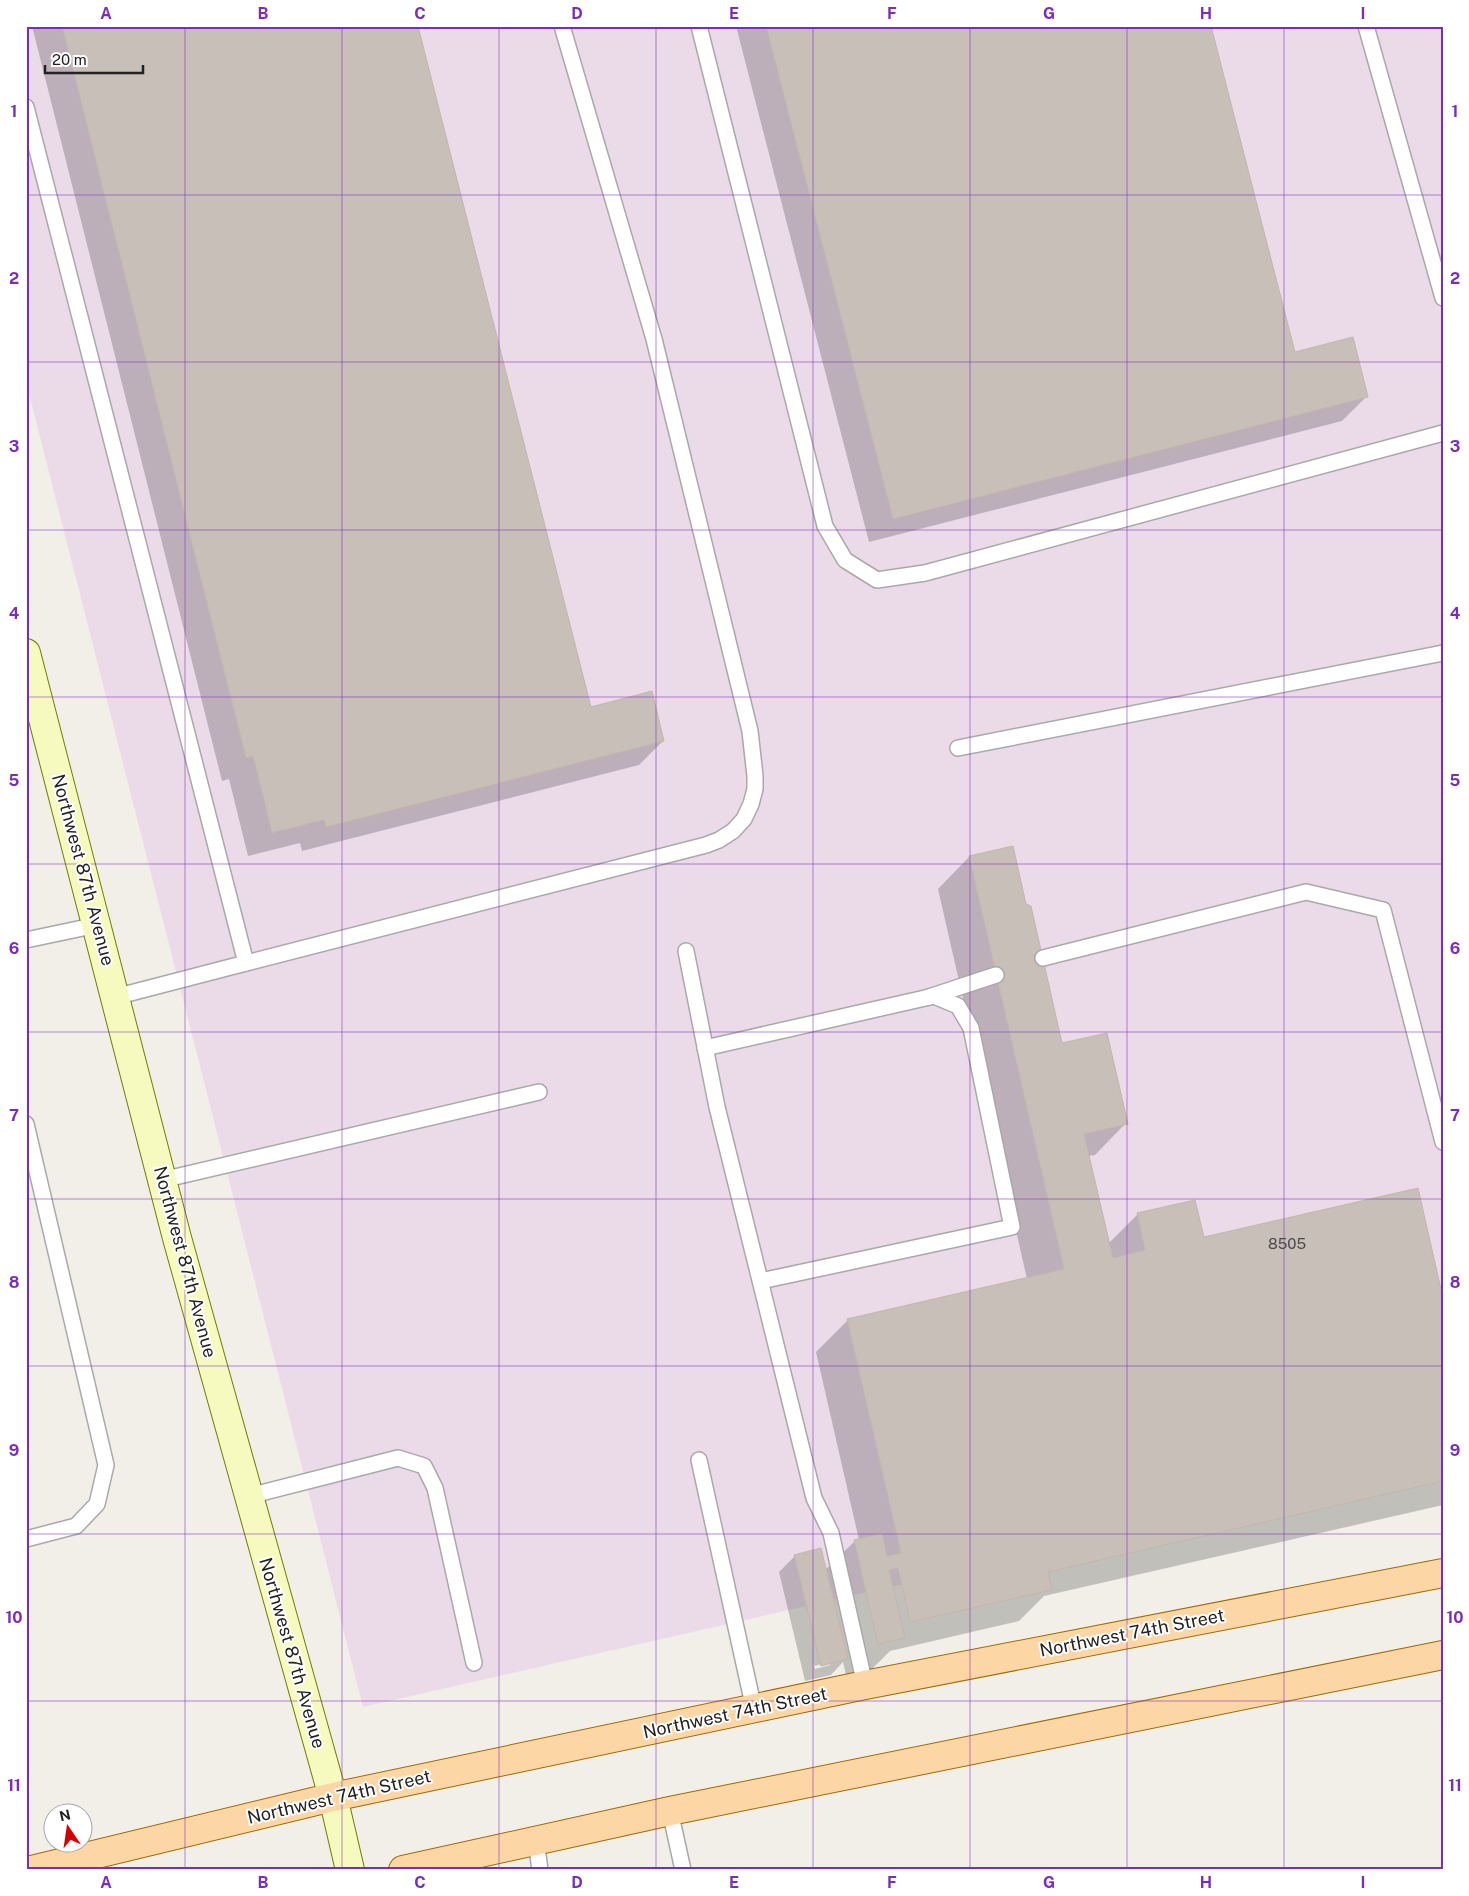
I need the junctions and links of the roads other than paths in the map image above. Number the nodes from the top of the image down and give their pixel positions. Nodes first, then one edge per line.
1 (562, 26) edge
2 (699, 26) edge
3 (1366, 26) edge
4 (26, 107) edge
5 (1443, 298) edge
6 (1443, 433) edge
7 (26, 653) edge
8 (1443, 653) edge
9 (958, 748) dead end
10 (97, 925) junction
11 (26, 940) edge
12 (686, 951) dead end
13 (1043, 958) dead end
14 (246, 963) junction
15 (996, 975) dead end
16 (115, 997) junction
17 (929, 997) junction
18 (705, 1048) junction
19 (539, 1092) dead end
20 (26, 1124) edge
21 (1443, 1142) edge
22 (162, 1180) junction
23 (761, 1281) junction
24 (699, 1460) dead end
25 (249, 1496) junction
26 (26, 1539) edge
27 (1443, 1572) edge
28 (1443, 1655) edge
29 (474, 1663) dead end
30 (865, 1685) junction
31 (754, 1709) junction
32 (333, 1798) junction
33 (670, 1811) junction
34 (536, 1841) junction
35 (31, 1870) edge
36 (350, 1870) edge
37 (403, 1870) edge
38 (540, 1870) edge
39 (683, 1870) edge

1 - 14 lane
2 - 6 lane
3 - 5 lane
4 - 14 lane
7 - 10 main road, Northwest 87th Avenue
8 - 9 lane
10 - 11 lane
10 - 16 main road, Northwest 87th Avenue
12 - 18 lane
13 - 21 lane
14 - 16 lane
15 - 17 lane
16 - 22 main road, Northwest 87th Avenue
17 - 18 lane
17 - 23 lane
18 - 23 lane
19 - 22 lane
20 - 26 lane
22 - 25 main road, Northwest 87th Avenue
23 - 30 lane
24 - 31 lane
25 - 29 lane
25 - 32 main road, Northwest 87th Avenue
27 - 30 main road, Northwest 74th Street
28 - 33 main road
30 - 31 main road, Northwest 74th Street
31 - 32 main road, Northwest 74th Street
32 - 35 main road, Northwest 74th Street
32 - 36 main road, Northwest 87th Avenue
33 - 34 main road
33 - 39 lane
34 - 37 main road
34 - 38 lane

